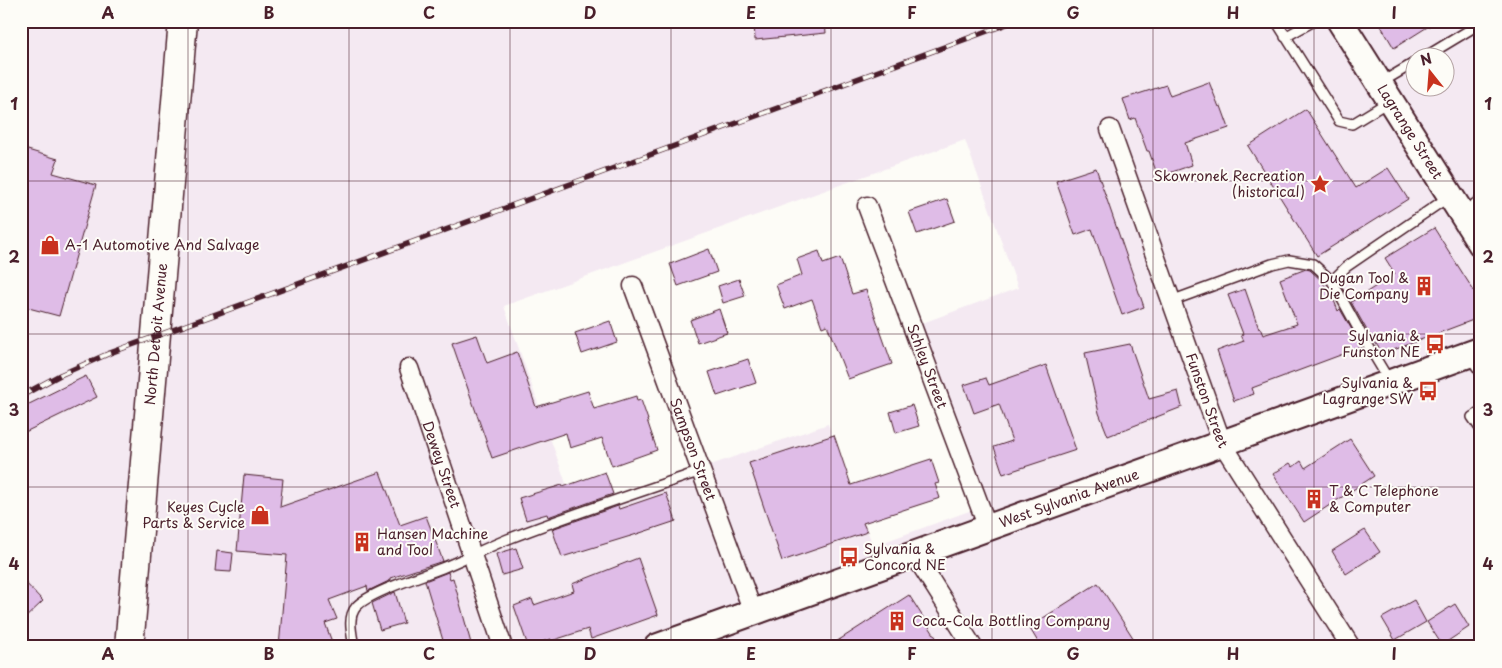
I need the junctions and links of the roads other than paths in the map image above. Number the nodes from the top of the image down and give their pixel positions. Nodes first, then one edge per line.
1 (183, 21) edge
2 (1276, 21) edge
3 (1314, 21) edge
4 (1340, 21) edge
5 (1481, 23) edge
6 (1286, 37) junction
7 (1440, 48) edge
8 (1404, 72) edge
9 (1385, 92) junction
10 (1110, 130) dead end
11 (1464, 203) edge
12 (868, 206) dead end
13 (1481, 244) edge
14 (1332, 281) junction
15 (633, 286) dead end
16 (1171, 301) junction
17 (1476, 359) edge
18 (409, 368) dead end
19 (1390, 383) junction
20 (1481, 412) edge
21 (1481, 430) edge
22 (1222, 444) junction
23 (701, 471) junction
24 (988, 528) junction
25 (914, 554) junction
26 (472, 555) junction
27 (753, 612) junction
28 (129, 647) edge
29 (354, 647) edge
30 (503, 647) edge
31 (657, 647) edge
32 (973, 647) edge
33 (1351, 647) edge

1 - 28 main road, North Detroit Avenue
2 - 6 lane
3 - 6 lane
4 - 9 main road, Lagrange Street
5 - 7 lane
6 - 9 lane
8 - 9 lane
9 - 11 main road, Lagrange Street
10 - 16 street, Funston Street
11 - 13 main road, Lagrange Street
11 - 14 lane
12 - 24 street, Schley Street
14 - 16 lane
14 - 19 lane
15 - 23 street, Sampson Street
16 - 22 street, Funston Street
17 - 19 main road, West Sylvania Avenue
18 - 26 street, Dewey Street
19 - 22 main road, West Sylvania Avenue
20 - 21 lane
22 - 24 main road, West Sylvania Avenue
22 - 33 street, Funston Street
23 - 26 lane
23 - 27 street, Sampson Street
24 - 25 main road, West Sylvania Avenue
25 - 27 main road, West Sylvania Avenue
25 - 32 street
26 - 29 lane
26 - 30 street, Dewey Street
27 - 31 main road, West Sylvania Avenue

